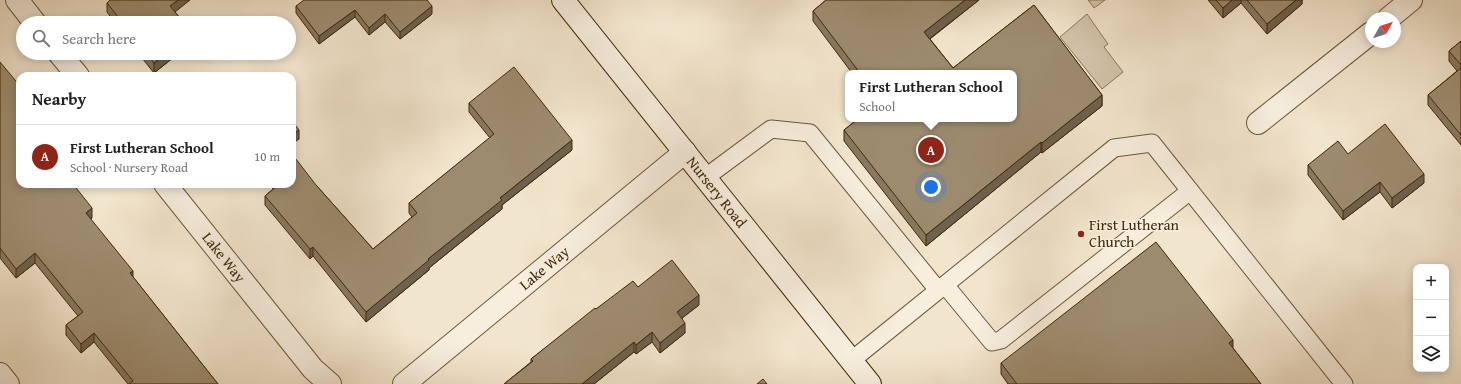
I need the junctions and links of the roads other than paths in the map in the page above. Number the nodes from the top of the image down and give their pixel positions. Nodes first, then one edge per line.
1 (17, 0) edge
2 (563, 0) edge
3 (30, 16) edge
4 (1365, 37) edge
5 (65, 60) edge
6 (75, 72) edge
7 (1258, 123) dead end
8 (685, 152) junction
9 (706, 178) junction
10 (168, 188) edge
11 (1190, 191) junction
12 (942, 287) junction
13 (852, 360) junction
14 (0, 374) edge
15 (8, 384) edge
16 (330, 384) edge
17 (404, 384) edge
18 (870, 384) edge
19 (1344, 384) edge

1 - 3 street
2 - 8 street, Nursery Road
4 - 7 street
5 - 6 street
8 - 9 street, Nursery Road
8 - 17 street, Lake Way
9 - 12 lane
9 - 13 street, Nursery Road
10 - 16 street, Lake Way
11 - 12 lane
11 - 12 lane
11 - 19 lane
12 - 13 lane
13 - 18 street, Nursery Road
14 - 15 street

